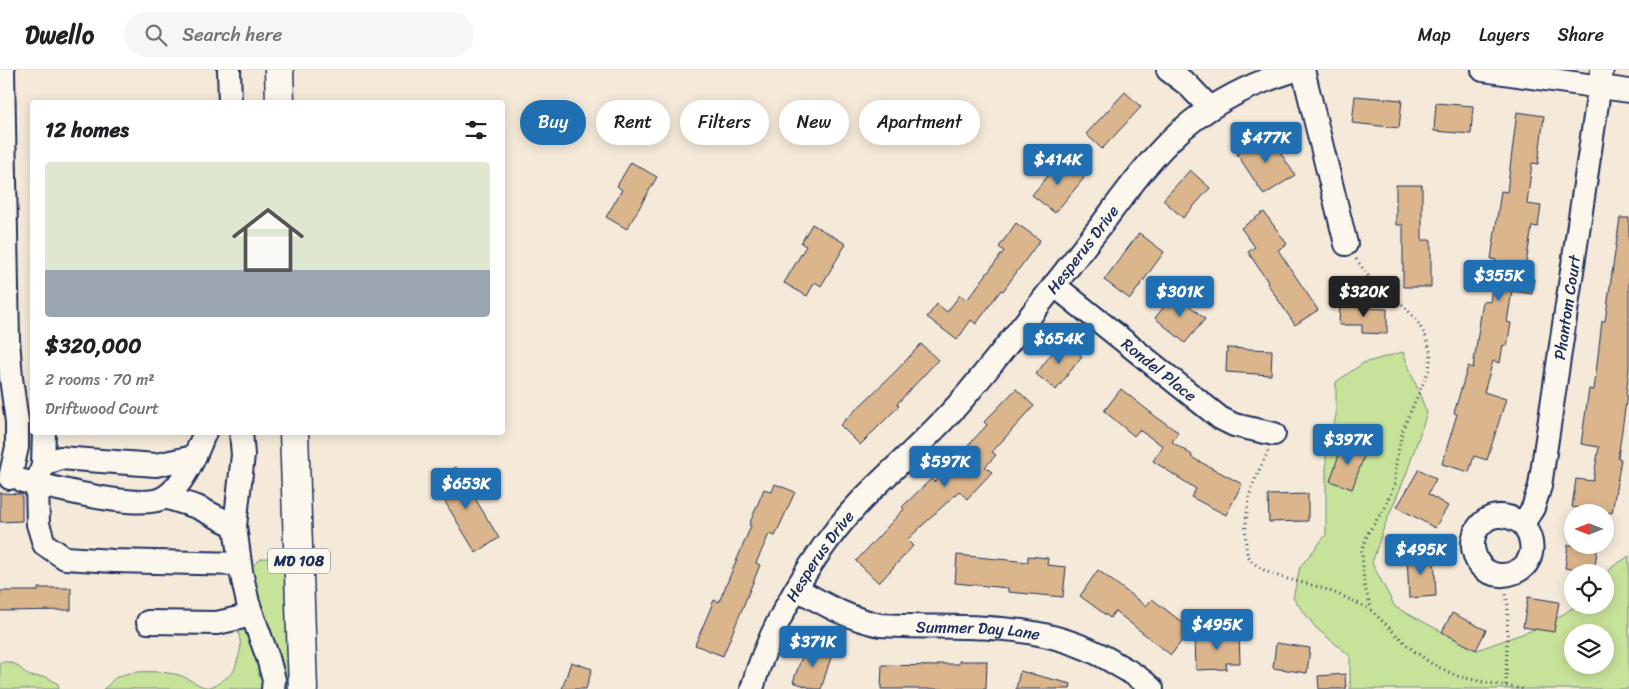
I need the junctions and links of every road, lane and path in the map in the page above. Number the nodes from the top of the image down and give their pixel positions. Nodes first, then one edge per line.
1 (3, 70) edge
2 (229, 70) edge
3 (279, 70) edge
4 (1168, 70) edge
5 (1295, 70) edge
6 (1303, 70) edge
7 (1483, 70) edge
8 (1600, 79) edge
9 (1629, 91) edge
10 (230, 100) edge
11 (280, 100) edge
12 (1210, 108) junction
13 (1346, 244) joint
14 (1054, 285) junction
15 (1274, 434) joint
16 (44, 435) edge
17 (205, 435) edge
18 (241, 435) edge
19 (294, 435) edge
20 (194, 458) junction
21 (40, 474) junction
22 (5, 476) edge
23 (165, 497) junction
24 (1523, 524) junction
25 (235, 526) junction
26 (240, 564) junction
27 (1503, 576) junction
28 (797, 589) junction
29 (1372, 611) junction
30 (252, 616) junction
31 (148, 622) dead end
32 (1506, 685) junction
33 (273, 689) edge
34 (303, 689) edge
35 (752, 689) edge
36 (1152, 689) edge
37 (1523, 689) edge

1 - 22 street
2 - 10 street
3 - 11 main road
4 - 12 street
5 - 12 street, Hesperus Drive
6 - 13 street
7 - 8 street
8 - 9 street
8 - 24 street, Phantom Court
12 - 14 street, Hesperus Drive
13 - 29 path
14 - 15 street, Rondel Place
14 - 28 street, Hesperus Drive
15 - 29 path
16 - 21 street
17 - 20 street
18 - 25 street
19 - 34 main road, MD 108
20 - 21 street
20 - 23 street
21 - 22 street
21 - 23 street
21 - 26 street
23 - 25 street
24 - 27 street
24 - 27 street
25 - 26 street
26 - 30 street
27 - 32 path
28 - 35 street, Hesperus Drive
28 - 36 street, Summer Day Lane
29 - 32 path
30 - 31 street
30 - 33 street
32 - 37 path

